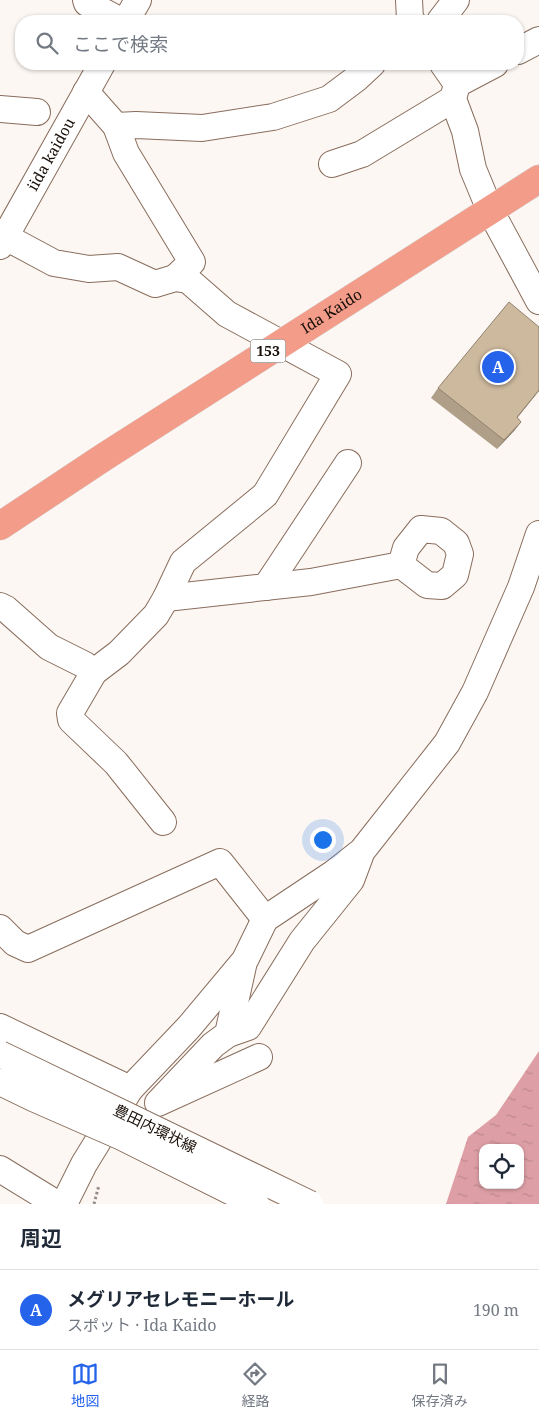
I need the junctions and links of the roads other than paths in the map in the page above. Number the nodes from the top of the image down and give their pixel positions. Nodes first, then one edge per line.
1 (86, 0) edge
2 (138, 0) edge
3 (409, 0) edge
4 (456, 0) edge
5 (110, 15) edge
6 (129, 15) edge
7 (410, 15) edge
8 (445, 15) edge
9 (539, 40) edge
10 (524, 49) edge
11 (99, 70) edge
12 (366, 70) edge
13 (480, 70) edge
14 (451, 82) edge
15 (86, 92) junction
16 (0, 109) edge
17 (37, 112) dead end
18 (116, 126) junction
19 (332, 164) dead end
20 (539, 179) edge
21 (490, 210) junction
22 (2, 239) edge
23 (175, 278) junction
24 (539, 302) edge
25 (282, 343) junction
26 (348, 463) dead end
27 (0, 526) edge
28 (539, 534) edge
29 (401, 565) dead end
30 (266, 587) junction
31 (166, 598) junction
32 (0, 606) edge
33 (94, 672) junction
34 (163, 822) dead end
35 (362, 851) junction
36 (265, 919) junction
37 (0, 928) edge
38 (245, 960) junction
39 (0, 1026) edge
40 (228, 1034) junction
41 (0, 1054) edge
42 (258, 1057) dead end
43 (0, 1082) edge
44 (130, 1089) junction
45 (0, 1169) edge
46 (56, 1204) edge
47 (64, 1204) edge
48 (256, 1204) edge
49 (310, 1204) edge

1 - 5 street
2 - 6 street
3 - 7 street
4 - 8 street
9 - 10 street
11 - 15 street, iida kaidou
12 - 18 street
13 - 14 street
14 - 19 street
14 - 21 street
15 - 18 street
15 - 22 street, iida kaidou
16 - 17 street
18 - 23 street
20 - 21 highway, Ida Kaido / 153
21 - 24 street
21 - 25 highway, Ida Kaido / 153
22 - 23 street
23 - 25 street
25 - 27 highway, Ida Kaido / 153
25 - 31 street
26 - 30 street
28 - 35 street
29 - 30 street
30 - 31 street
31 - 33 street
32 - 33 street
33 - 34 street
35 - 36 street
35 - 40 street
36 - 37 street
36 - 38 street
38 - 40 street
38 - 44 street
39 - 44 street
40 - 42 street
41 - 49 street, 豊田内環状線, bridge
43 - 48 street, 豊田内環状線, bridge
44 - 47 street
45 - 46 street

